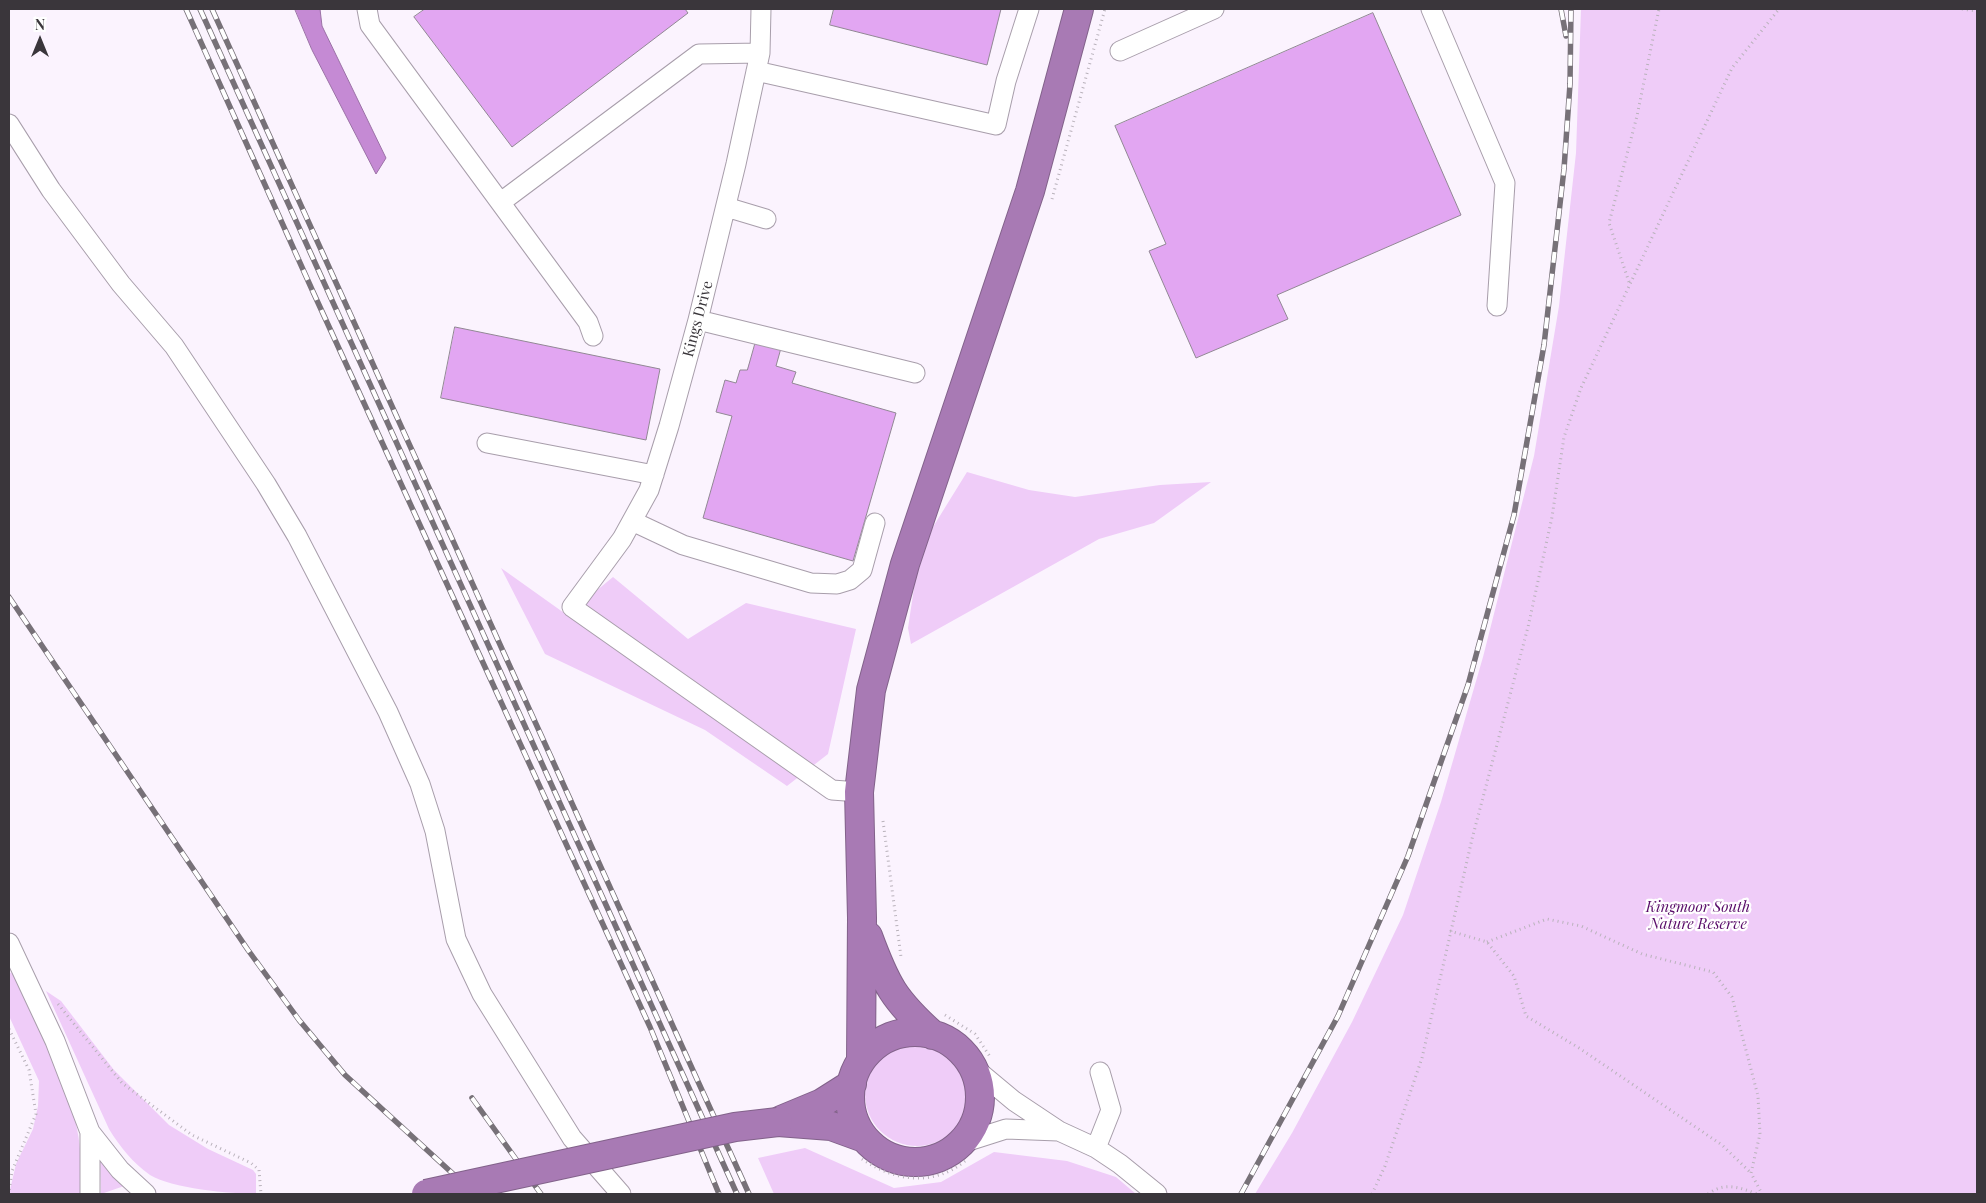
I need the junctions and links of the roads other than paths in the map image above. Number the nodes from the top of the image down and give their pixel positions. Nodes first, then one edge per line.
1 (367, 9) edge
2 (761, 9) edge
3 (1029, 9) edge
4 (1079, 9) edge
5 (1214, 9) edge
6 (1431, 9) edge
7 (1120, 51) dead end
8 (760, 53) junction
9 (756, 71) junction
10 (9, 124) edge
11 (501, 202) junction
12 (726, 207) junction
13 (766, 219) dead end
14 (1497, 306) dead end
15 (698, 320) junction
16 (593, 336) dead end
17 (915, 373) dead end
18 (487, 443) dead end
19 (654, 475) junction
20 (632, 521) junction
21 (875, 524) dead end
22 (859, 792) junction
23 (862, 918) junction
24 (9, 944) edge
25 (935, 1022) junction
26 (983, 1065) junction
27 (856, 1072) junction
28 (1100, 1072) dead end
29 (778, 1122) junction
30 (1059, 1131) junction
31 (90, 1132) junction
32 (861, 1147) junction
33 (1096, 1148) junction
34 (963, 1152) junction
35 (90, 1194) edge
36 (146, 1194) edge
37 (426, 1194) edge
38 (621, 1194) edge
39 (1157, 1194) edge

1 - 11 street
2 - 8 street, Kings Drive
3 - 9 street
4 - 22 highway
5 - 7 street
6 - 14 street
8 - 9 street, Kings Drive
8 - 11 street
9 - 12 street, Kings Drive
10 - 38 street
11 - 16 street
12 - 13 street
12 - 15 street, Kings Drive
15 - 17 street
15 - 19 street, Kings Drive
18 - 19 street
19 - 20 street, Kings Drive
20 - 21 street
20 - 22 street, Kings Drive
22 - 23 highway
23 - 25 highway
23 - 27 highway
24 - 31 street
25 - 26 highway
25 - 27 highway
26 - 30 street
26 - 34 highway
27 - 29 highway
27 - 32 highway
28 - 33 street
29 - 32 highway
29 - 37 highway, bridge
30 - 33 street
30 - 34 street
31 - 35 street
31 - 36 street
32 - 34 highway
33 - 39 street

